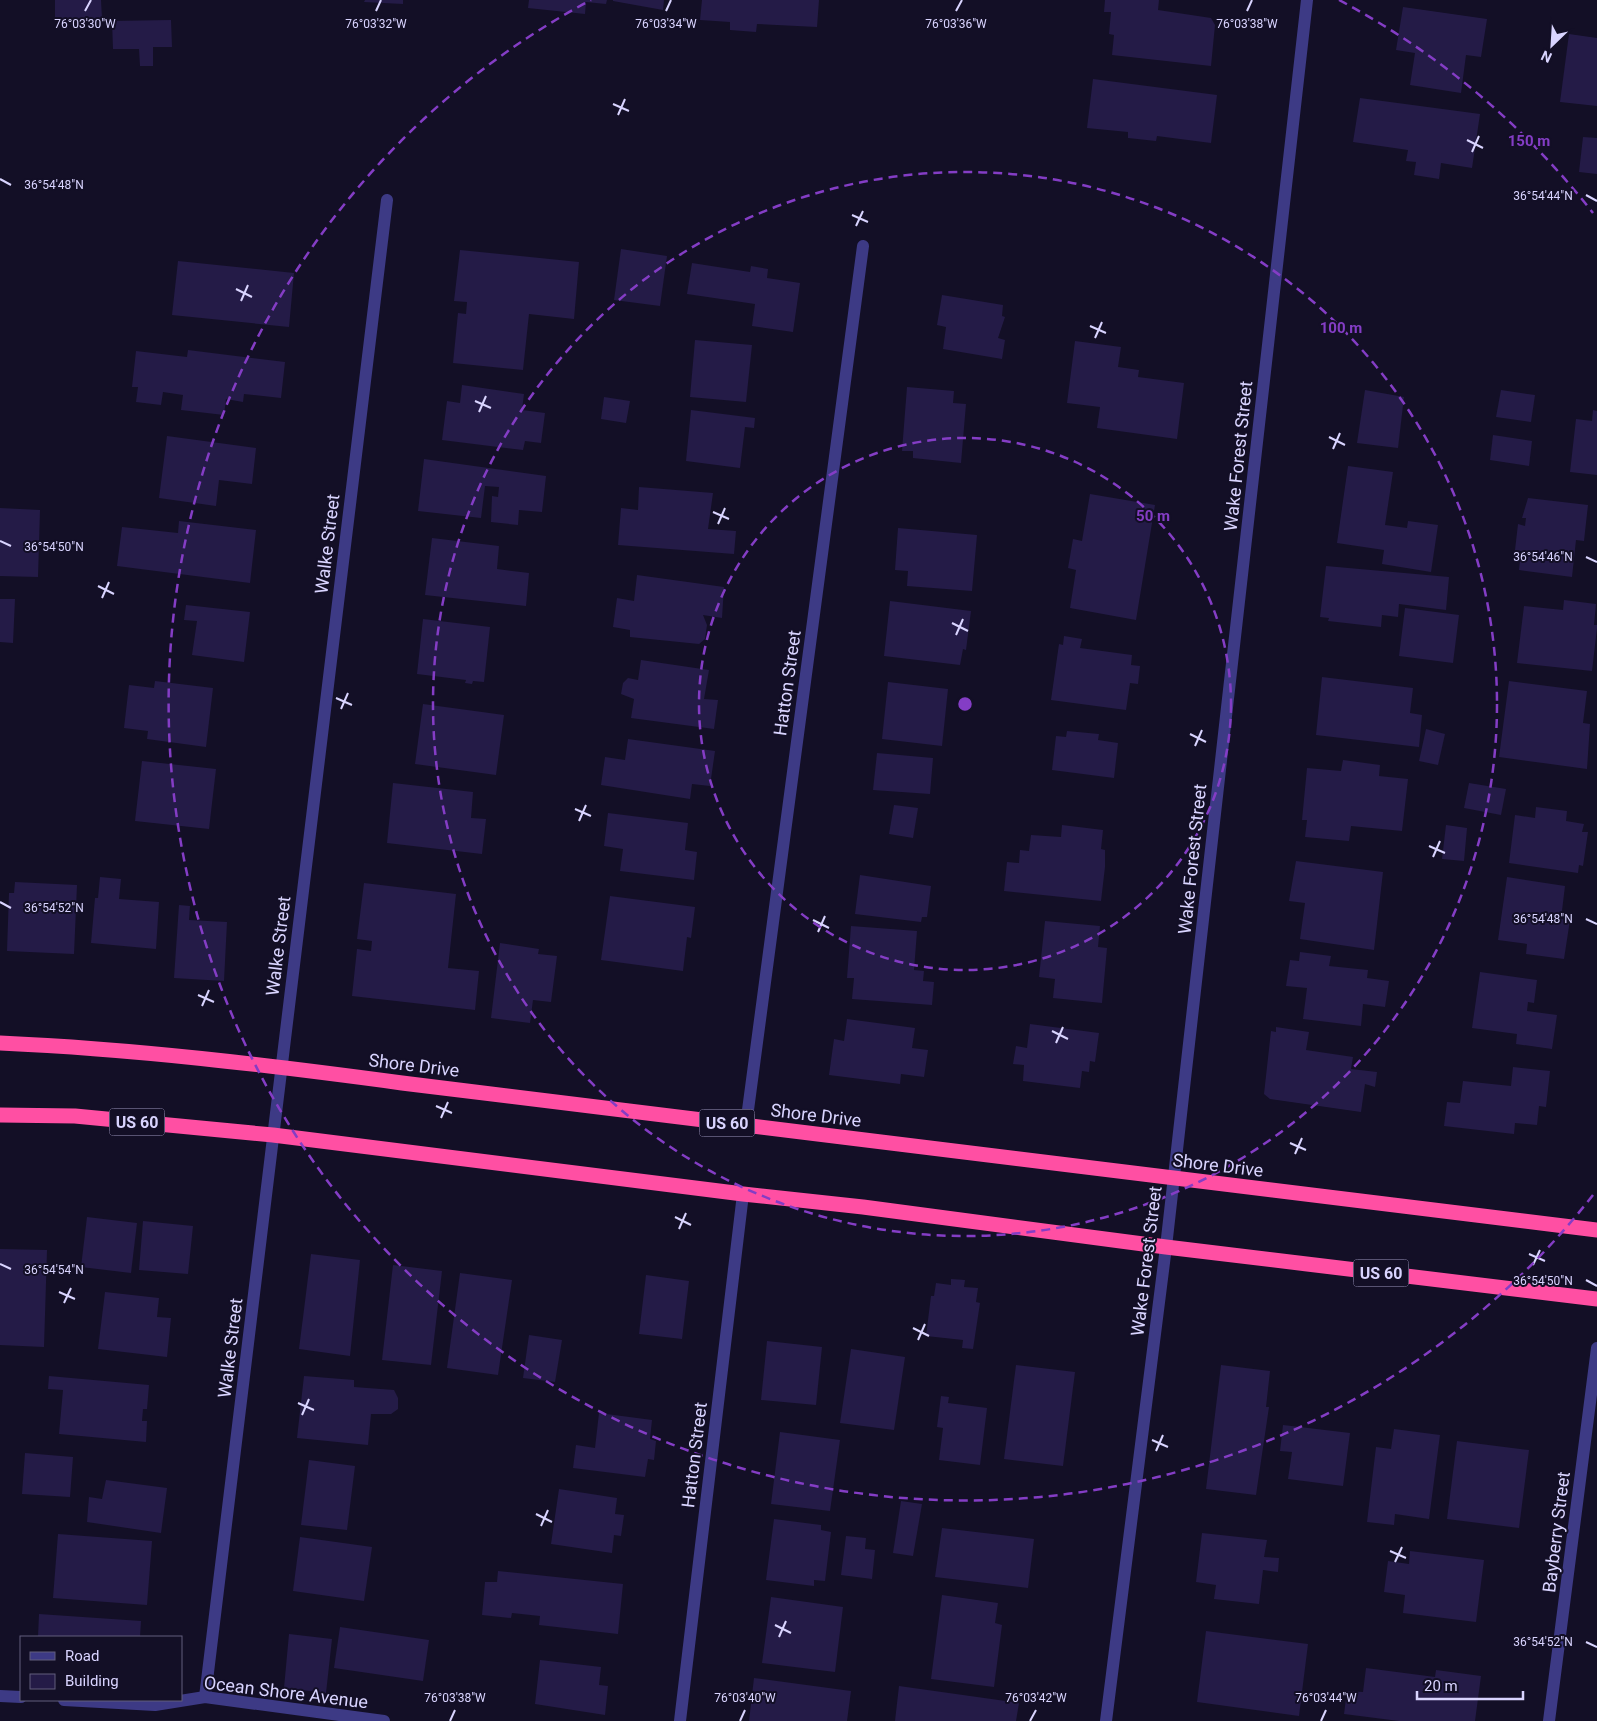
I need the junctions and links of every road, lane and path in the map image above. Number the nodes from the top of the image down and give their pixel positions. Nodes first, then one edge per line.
1 (1307, 0) edge
2 (387, 200) dead end
3 (863, 246) dead end
4 (0, 1043) edge
5 (281, 1066) junction
6 (0, 1114) edge
7 (746, 1125) junction
8 (273, 1136) junction
9 (1174, 1179) junction
10 (743, 1194) junction
11 (1597, 1230) edge
12 (1166, 1247) junction
13 (1597, 1299) edge
14 (1597, 1348) edge
15 (0, 1696) edge
16 (20, 1697) edge
17 (205, 1697) junction
18 (82, 1701) edge
19 (180, 1701) edge
20 (182, 1701) edge
21 (384, 1721) edge
22 (680, 1721) edge
23 (1106, 1721) edge
24 (1549, 1721) edge

1 - 9 street, Wake Forest Street
2 - 5 street, Walke Street
3 - 7 street, Hatton Street
4 - 5 highway, Shore Drive / US 60
5 - 7 highway, Shore Drive / US 60
5 - 8 street, Walke Street
6 - 8 highway, US 60
7 - 9 highway, Shore Drive / US 60
8 - 10 highway, US 60
8 - 17 street, Walke Street
9 - 11 highway, Shore Drive / US 60
9 - 12 street, Wake Forest Street
10 - 12 highway, US 60
10 - 22 street, Hatton Street
12 - 13 highway, US 60
12 - 23 street, Wake Forest Street
14 - 24 street, Bayberry Street
15 - 16 street
17 - 20 street, Ocean Shore Avenue
17 - 21 street, Ocean Shore Avenue
18 - 19 street, Ocean Shore Avenue

